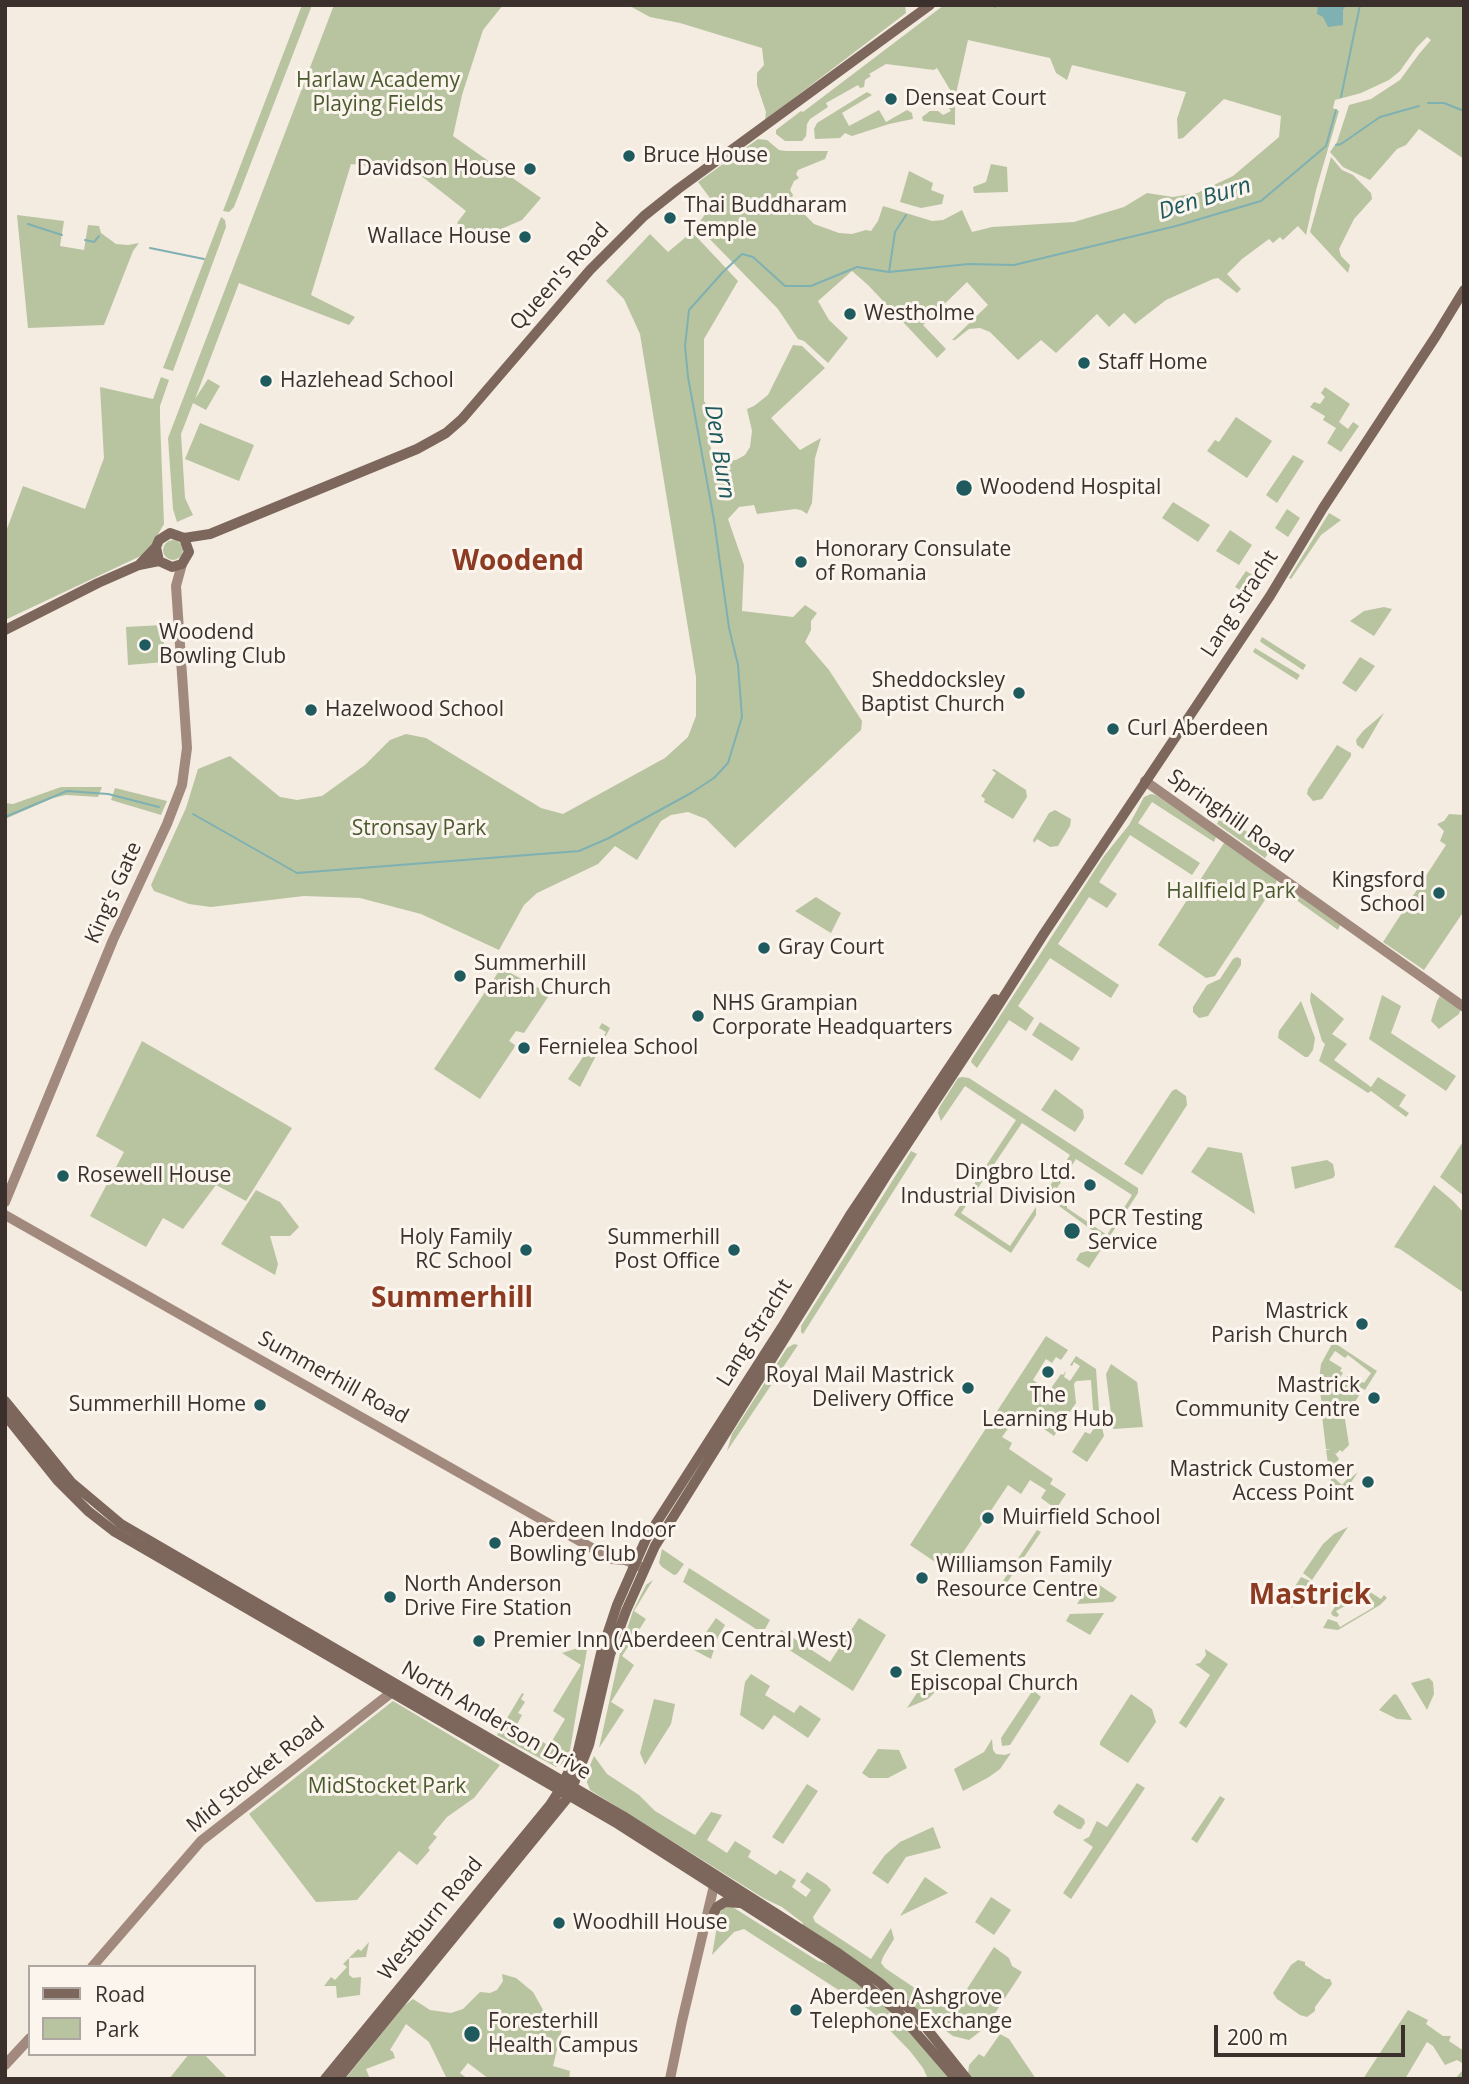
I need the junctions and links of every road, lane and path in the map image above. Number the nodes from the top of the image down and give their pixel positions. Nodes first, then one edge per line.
1 (926, 8) edge
2 (1464, 290) edge
3 (210, 534) junction
4 (184, 538) junction
5 (156, 547) junction
6 (189, 552) junction
7 (161, 563) junction
8 (182, 564) junction
9 (139, 565) junction
10 (176, 586) junction
11 (5, 630) edge
12 (1145, 781) junction
13 (1464, 1007) edge
14 (5, 1202) edge
15 (5, 1215) edge
16 (5, 1401) edge
17 (5, 1415) edge
18 (639, 1566) junction
19 (395, 1690) junction
20 (566, 1789) junction
21 (720, 1883) junction
22 (748, 1907) junction
23 (714, 1913) junction
24 (94, 1965) edge
25 (28, 2040) edge
26 (5, 2065) edge
27 (670, 2078) edge
28 (325, 2079) edge
29 (338, 2079) edge
30 (956, 2079) edge
31 (967, 2079) edge

1 - 3 main road, Queen's Road
2 - 12 main road, Lang Stracht
3 - 4 main road, Queen's Road
3 - 6 main road, Queen's Road
4 - 5 main road
4 - 6 main road
5 - 7 main road
5 - 9 main road
6 - 8 main road
7 - 8 main road
7 - 9 main road
7 - 10 street, King's Gate
8 - 10 street, King's Gate
9 - 11 main road
10 - 14 street, King's Gate
12 - 13 street, Springhill Road
12 - 18 main road, Lang Stracht
15 - 18 street, Summerhill Road
16 - 19 main road, North Anderson Drive
17 - 19 main road, North Anderson Drive
18 - 20 main road, Lang Stracht
19 - 20 main road, North Anderson Drive
19 - 24 street, Mid Stocket Road
20 - 21 main road, North Anderson Drive
20 - 28 main road, Westburn Road
20 - 29 main road, Westburn Road
21 - 22 main road, North Anderson Drive
21 - 23 street
21 - 27 street
21 - 31 main road, North Anderson Drive
22 - 23 main road
22 - 30 main road, North Anderson Drive
23 - 27 street
25 - 26 street

